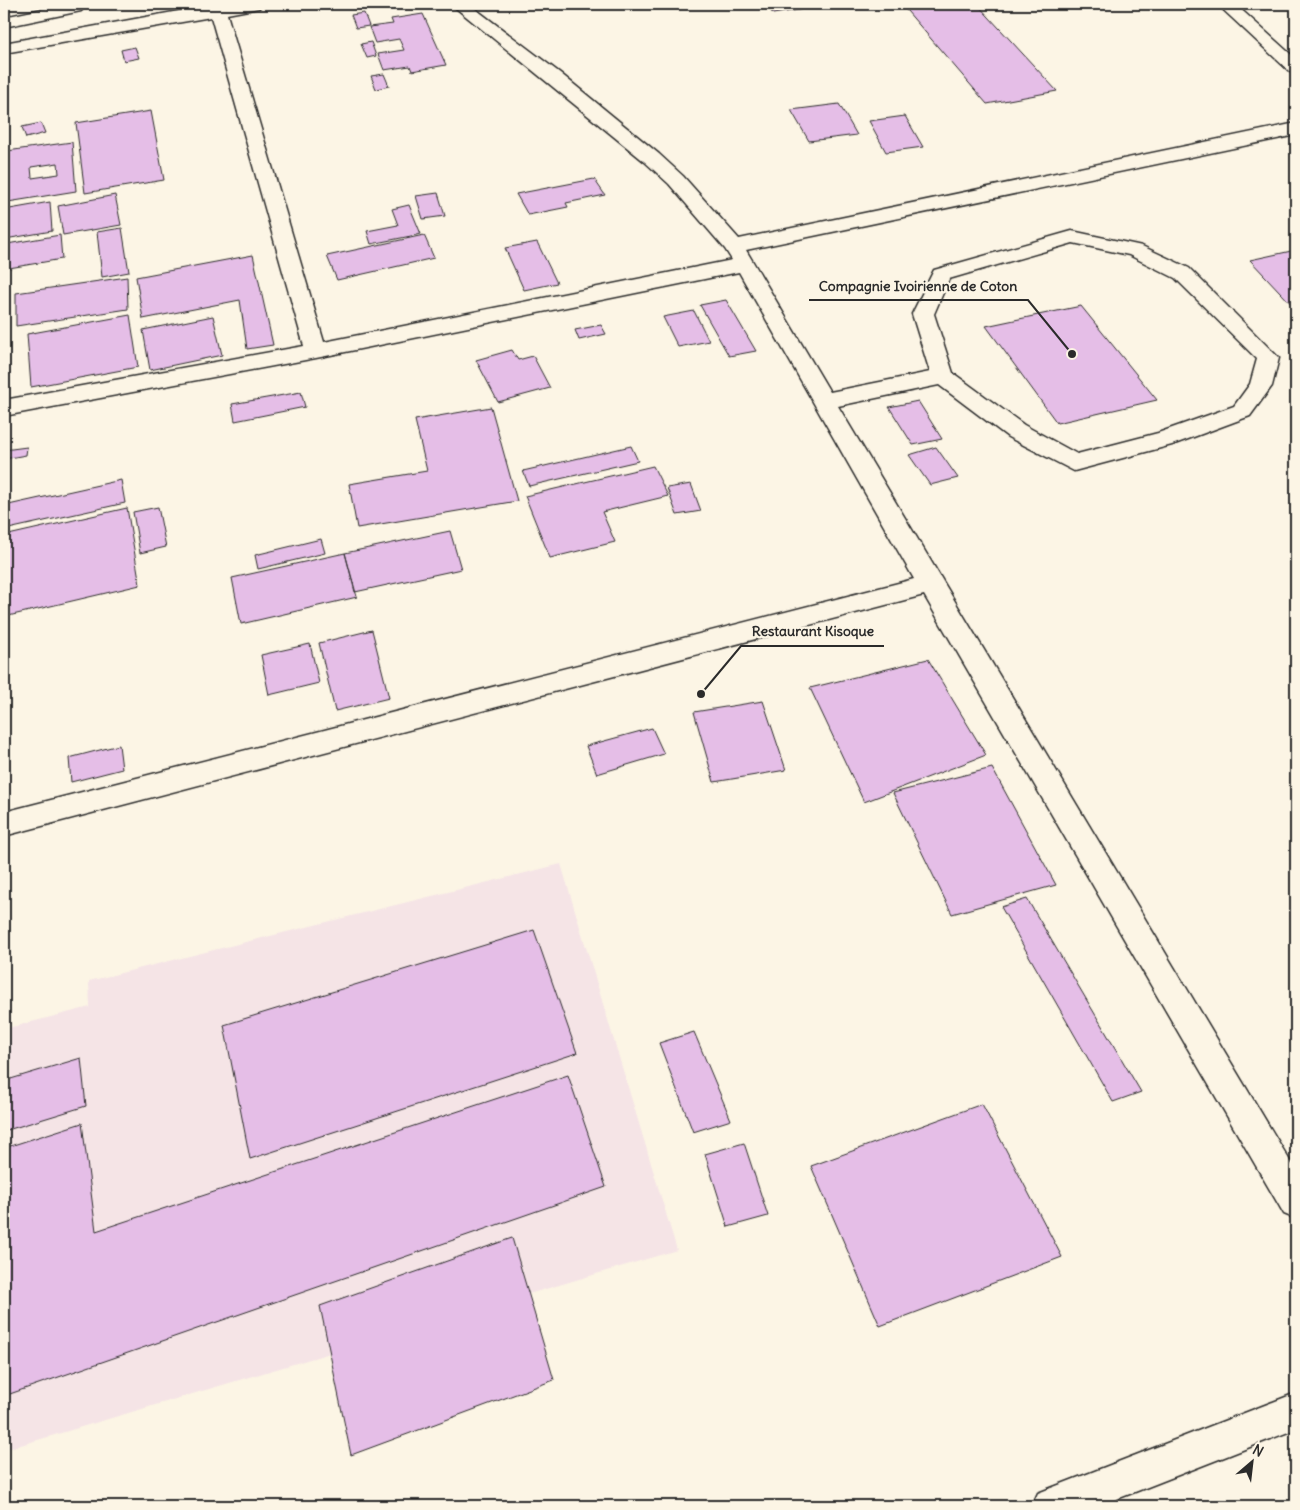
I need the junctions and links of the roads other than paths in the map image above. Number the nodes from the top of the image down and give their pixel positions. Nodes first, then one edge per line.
1 (253, 4) edge
2 (459, 4) edge
3 (1225, 4) edge
4 (75, 5) edge
5 (217, 9) junction
6 (4, 22) edge
7 (78, 33) junction
8 (4, 48) edge
9 (1296, 68) edge
10 (1296, 129) edge
11 (740, 255) junction
12 (316, 351) junction
13 (943, 376) junction
14 (824, 401) junction
15 (4, 408) edge
16 (930, 584) junction
17 (4, 824) edge
18 (1296, 1202) edge
19 (1296, 1411) edge
20 (1051, 1506) edge

1 - 5 street
2 - 11 street
3 - 9 street
4 - 6 street
4 - 7 street
5 - 7 street
5 - 12 street
7 - 8 street
10 - 11 street
11 - 12 street
11 - 14 street
12 - 15 street
13 - 13 street
13 - 14 street
14 - 16 street
16 - 17 street
16 - 18 street
19 - 20 street

